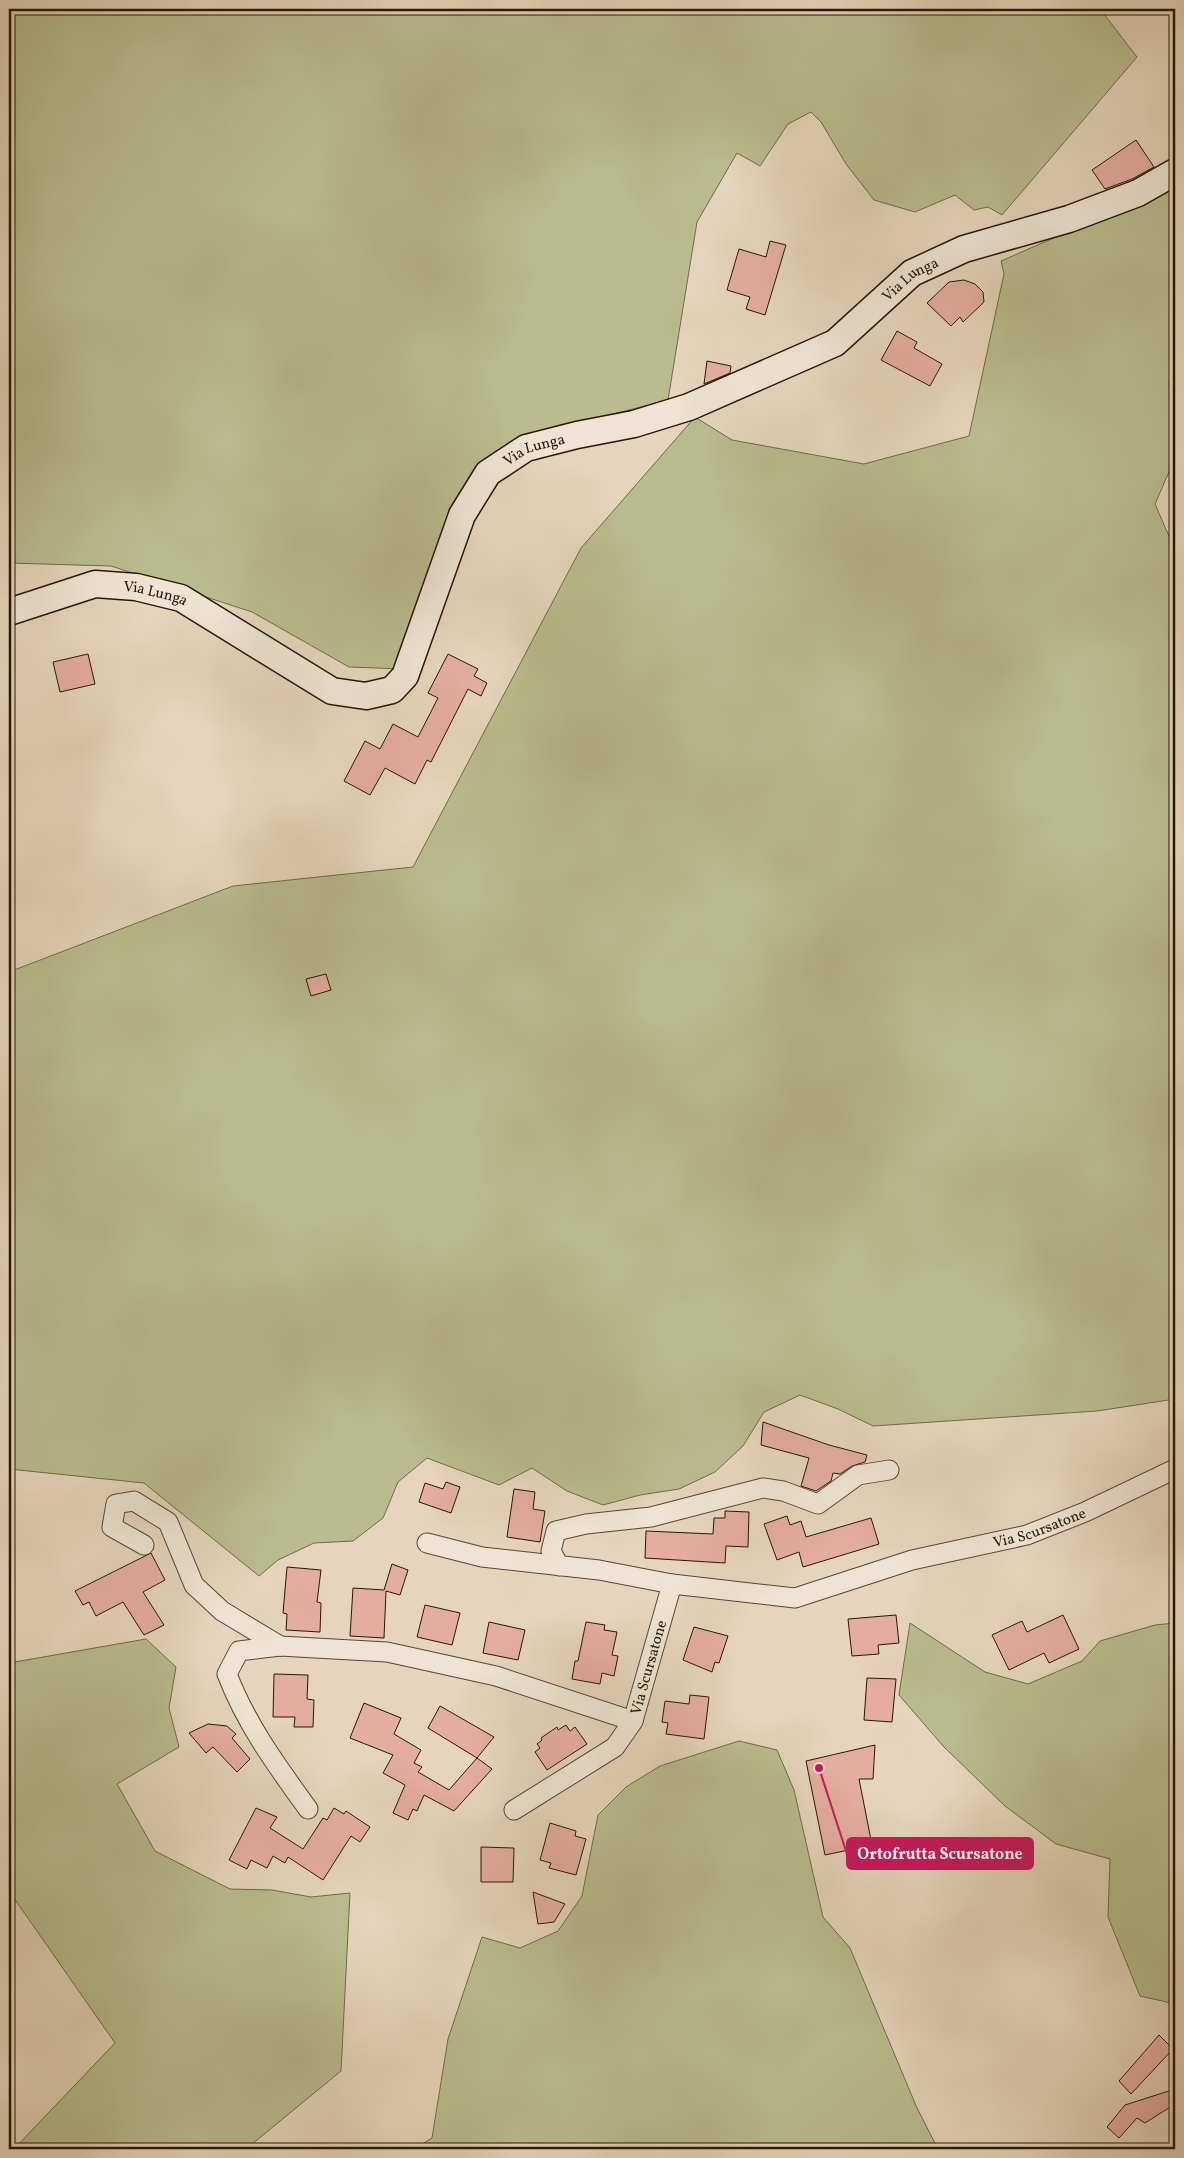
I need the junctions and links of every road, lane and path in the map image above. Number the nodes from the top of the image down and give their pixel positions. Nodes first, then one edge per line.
1 (1175, 172) edge
2 (9, 612) edge
3 (1175, 1469) edge
4 (889, 1470) dead end
5 (427, 1543) dead end
6 (144, 1544) dead end
7 (559, 1566) junction
8 (672, 1584) junction
9 (280, 1646) junction
10 (633, 1722) junction
11 (308, 1809) dead end
12 (514, 1810) dead end

1 - 2 street, Via Lunga
3 - 8 street, Via Scursatone
4 - 7 street
5 - 7 street
6 - 9 street
7 - 8 street
8 - 10 street, Via Scursatone
9 - 10 street, Via Scursatone
9 - 11 street, Via Scursatone
10 - 12 street

